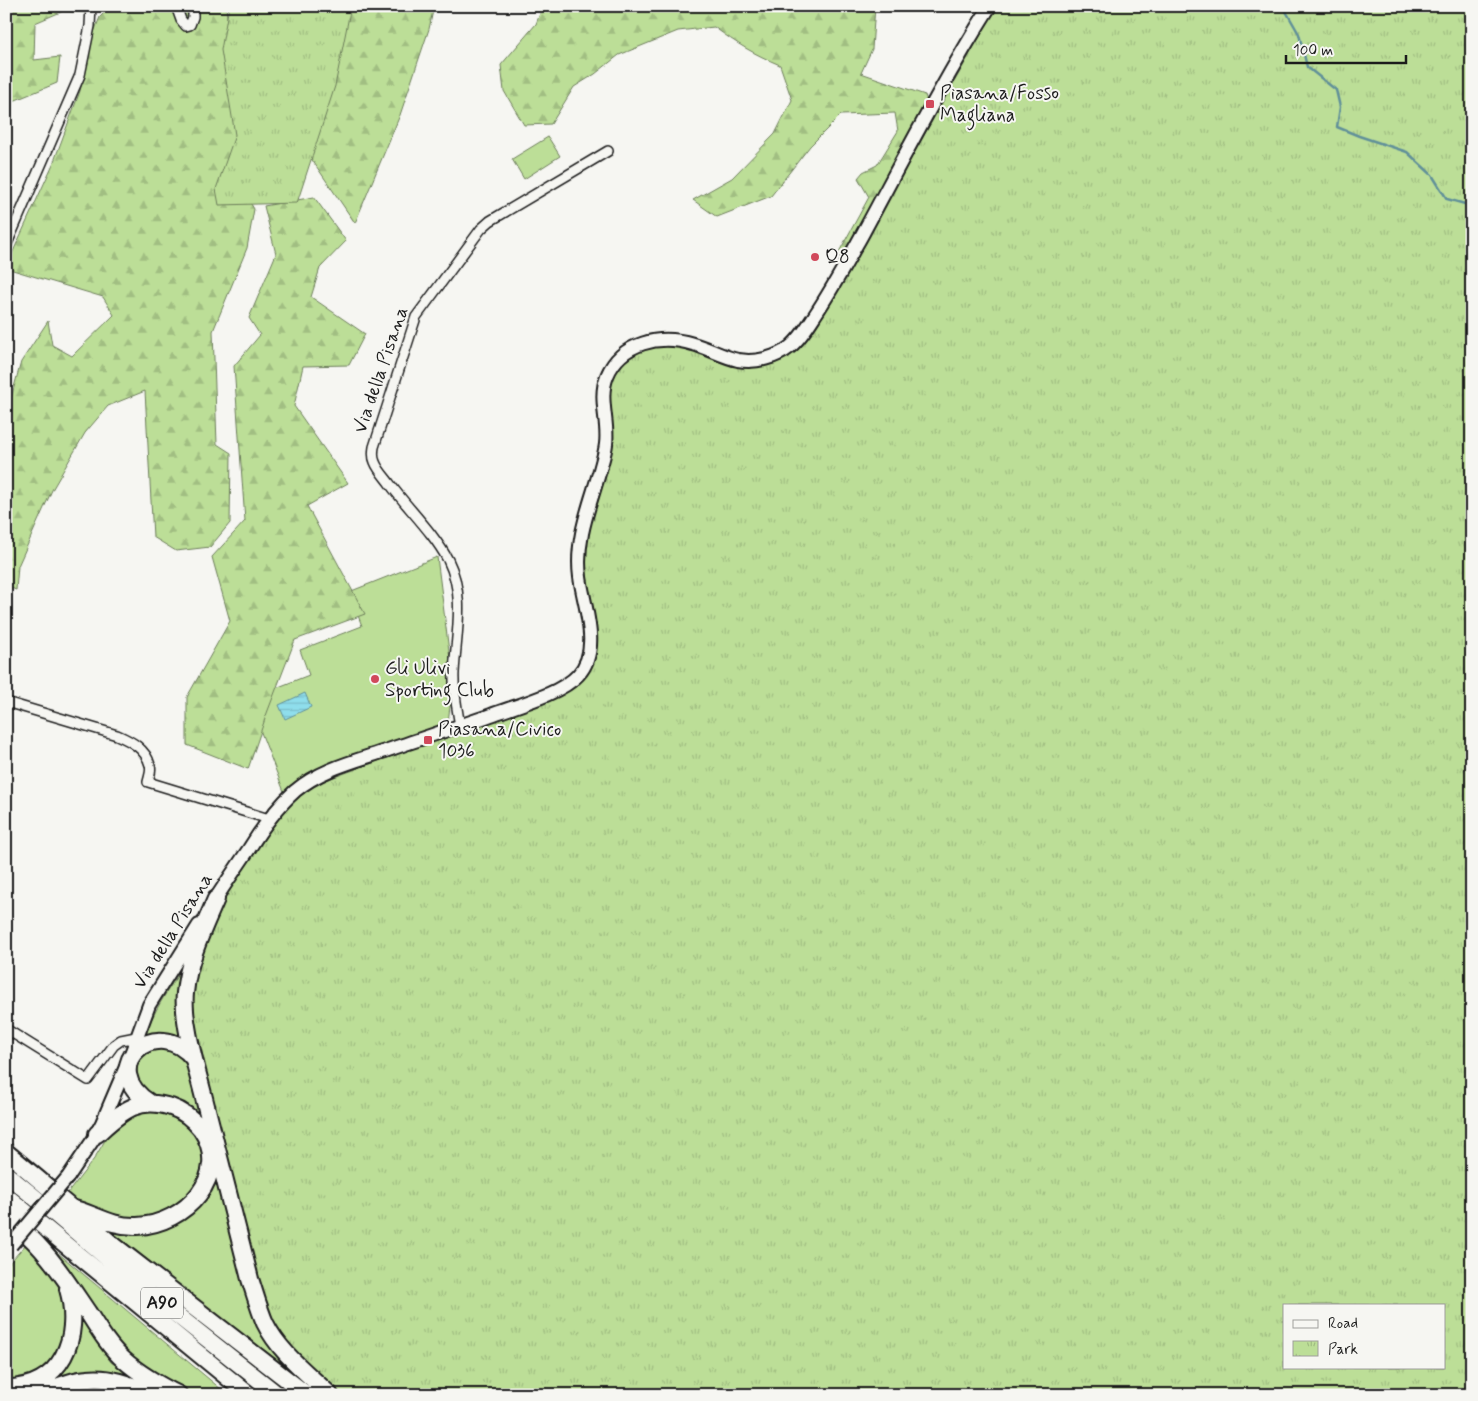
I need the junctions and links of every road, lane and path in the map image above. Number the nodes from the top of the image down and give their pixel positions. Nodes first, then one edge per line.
1 (91, 6) edge
2 (176, 6) edge
3 (193, 6) edge
4 (990, 6) edge
5 (608, 151) dead end
6 (6, 246) edge
7 (6, 702) edge
8 (460, 726) junction
9 (269, 819) junction
10 (216, 899) junction
11 (6, 1029) edge
12 (136, 1037) junction
13 (194, 1059) junction
14 (128, 1062) junction
15 (150, 1103) junction
16 (97, 1134) junction
17 (6, 1152) edge
18 (6, 1174) edge
19 (6, 1196) edge
20 (54, 1201) junction
21 (24, 1223) edge
22 (9, 1248) edge
23 (64, 1277) junction
24 (6, 1388) edge
25 (36, 1395) edge
26 (156, 1395) edge
27 (179, 1395) edge
28 (249, 1395) edge
29 (278, 1395) edge
30 (307, 1395) edge
31 (330, 1395) edge

1 - 6 street
2 - 3 street
4 - 8 main road, Via della Pisana
5 - 8 street, Via della Pisana
7 - 9 street
8 - 9 main road, Via della Pisana
9 - 10 main road, Via della Pisana
10 - 12 main road, Via della Pisana
10 - 13 highway
11 - 12 street
12 - 14 main road, Via della Pisana
13 - 14 highway
13 - 31 highway
14 - 15 highway
14 - 16 main road, Via della Pisana
15 - 16 highway
15 - 20 highway
16 - 22 main road, Via della Pisana, bridge
17 - 20 highway
18 - 20 highway, A90
19 - 21 highway, A90
20 - 29 highway, A90
20 - 30 highway
21 - 23 highway
21 - 28 highway, A90
23 - 24 highway
23 - 27 highway
25 - 26 highway

